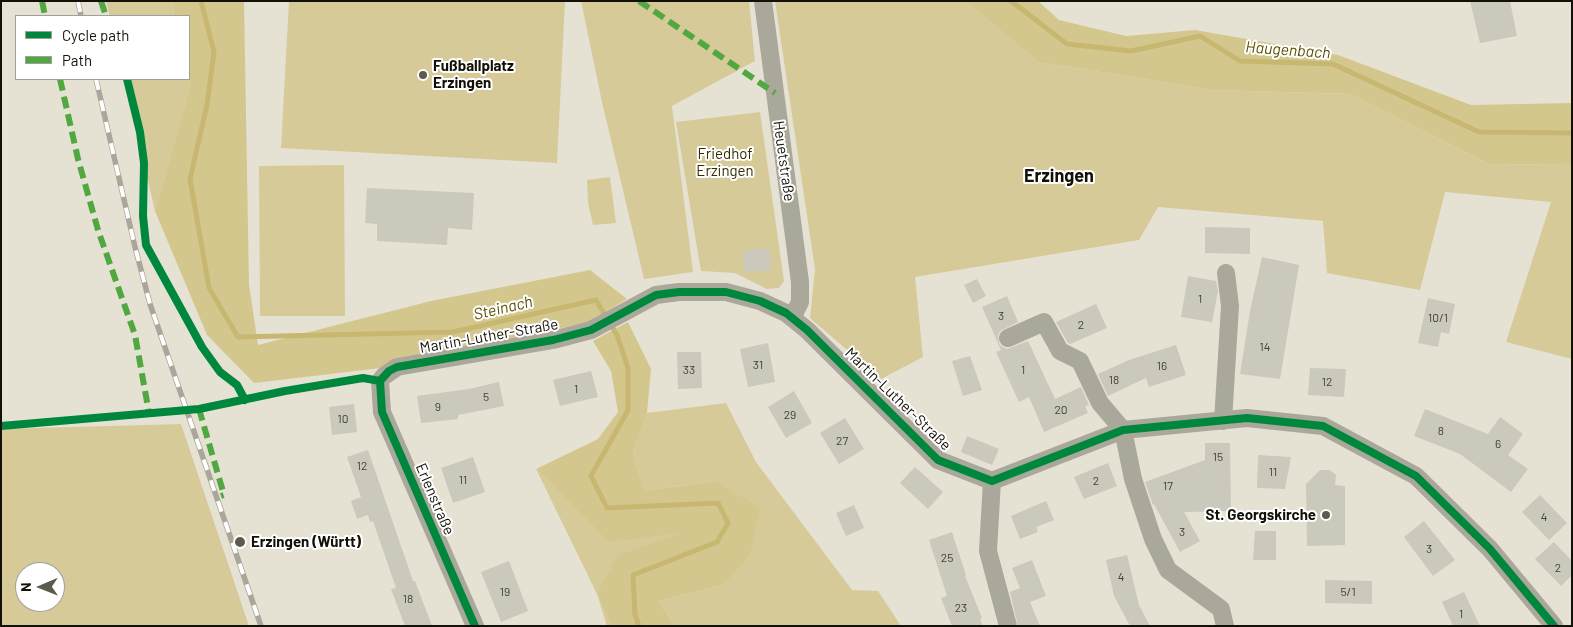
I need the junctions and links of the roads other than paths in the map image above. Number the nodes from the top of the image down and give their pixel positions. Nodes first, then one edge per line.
1 (763, 1) edge
2 (1226, 273) dead end
3 (792, 318) junction
4 (1008, 338) dead end
5 (380, 381) joint
6 (1224, 420) junction
7 (1123, 430) junction
8 (992, 481) junction
9 (475, 626) edge
10 (1008, 626) edge
11 (1225, 626) edge
12 (1554, 626) edge

1 - 3 street, Heuetstraße
2 - 6 street
3 - 5 street, Martin-Luther-Straße
3 - 8 street, Martin-Luther-Straße
4 - 7 street
5 - 9 street, Erlenstraße
6 - 7 street
6 - 12 street
7 - 8 street
7 - 11 street
8 - 10 street

